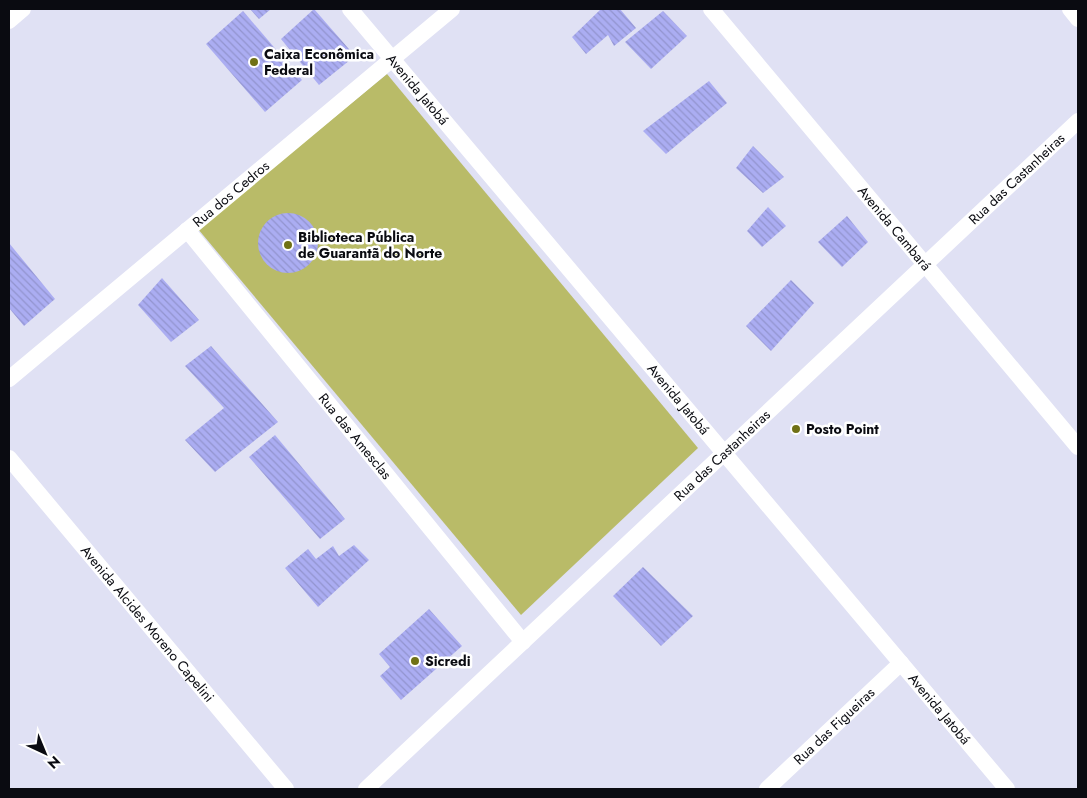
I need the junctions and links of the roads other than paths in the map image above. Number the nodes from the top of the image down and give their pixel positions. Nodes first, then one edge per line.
1 (23, 9) edge
2 (350, 9) edge
3 (452, 9) edge
4 (711, 9) edge
5 (1070, 9) edge
6 (1078, 19) edge
7 (9, 21) edge
8 (392, 59) junction
9 (1078, 121) edge
10 (187, 230) junction
11 (926, 264) junction
12 (9, 378) edge
13 (1078, 447) edge
14 (724, 453) junction
15 (9, 458) edge
16 (523, 642) junction
17 (901, 663) junction
18 (286, 789) edge
19 (366, 789) edge
20 (768, 789) edge
21 (1008, 789) edge

1 - 7 street
2 - 8 street, Avenida Jatobá
3 - 8 street, Rua dos Cedros
4 - 11 street, Avenida Cambará
5 - 6 street
8 - 10 street, Rua dos Cedros
8 - 14 street, Avenida Jatobá
9 - 11 street, Rua das Castanheiras
10 - 12 street, Rua dos Cedros
10 - 16 street, Rua das Amesclas
11 - 13 street, Avenida Cambará
11 - 14 street, Rua das Castanheiras
14 - 16 street, Rua das Castanheiras
14 - 17 street, Avenida Jatobá
15 - 18 street, Avenida Alcides Moreno Capelini
16 - 19 street, Rua das Castanheiras
17 - 20 street, Rua das Figueiras
17 - 21 street, Avenida Jatobá

